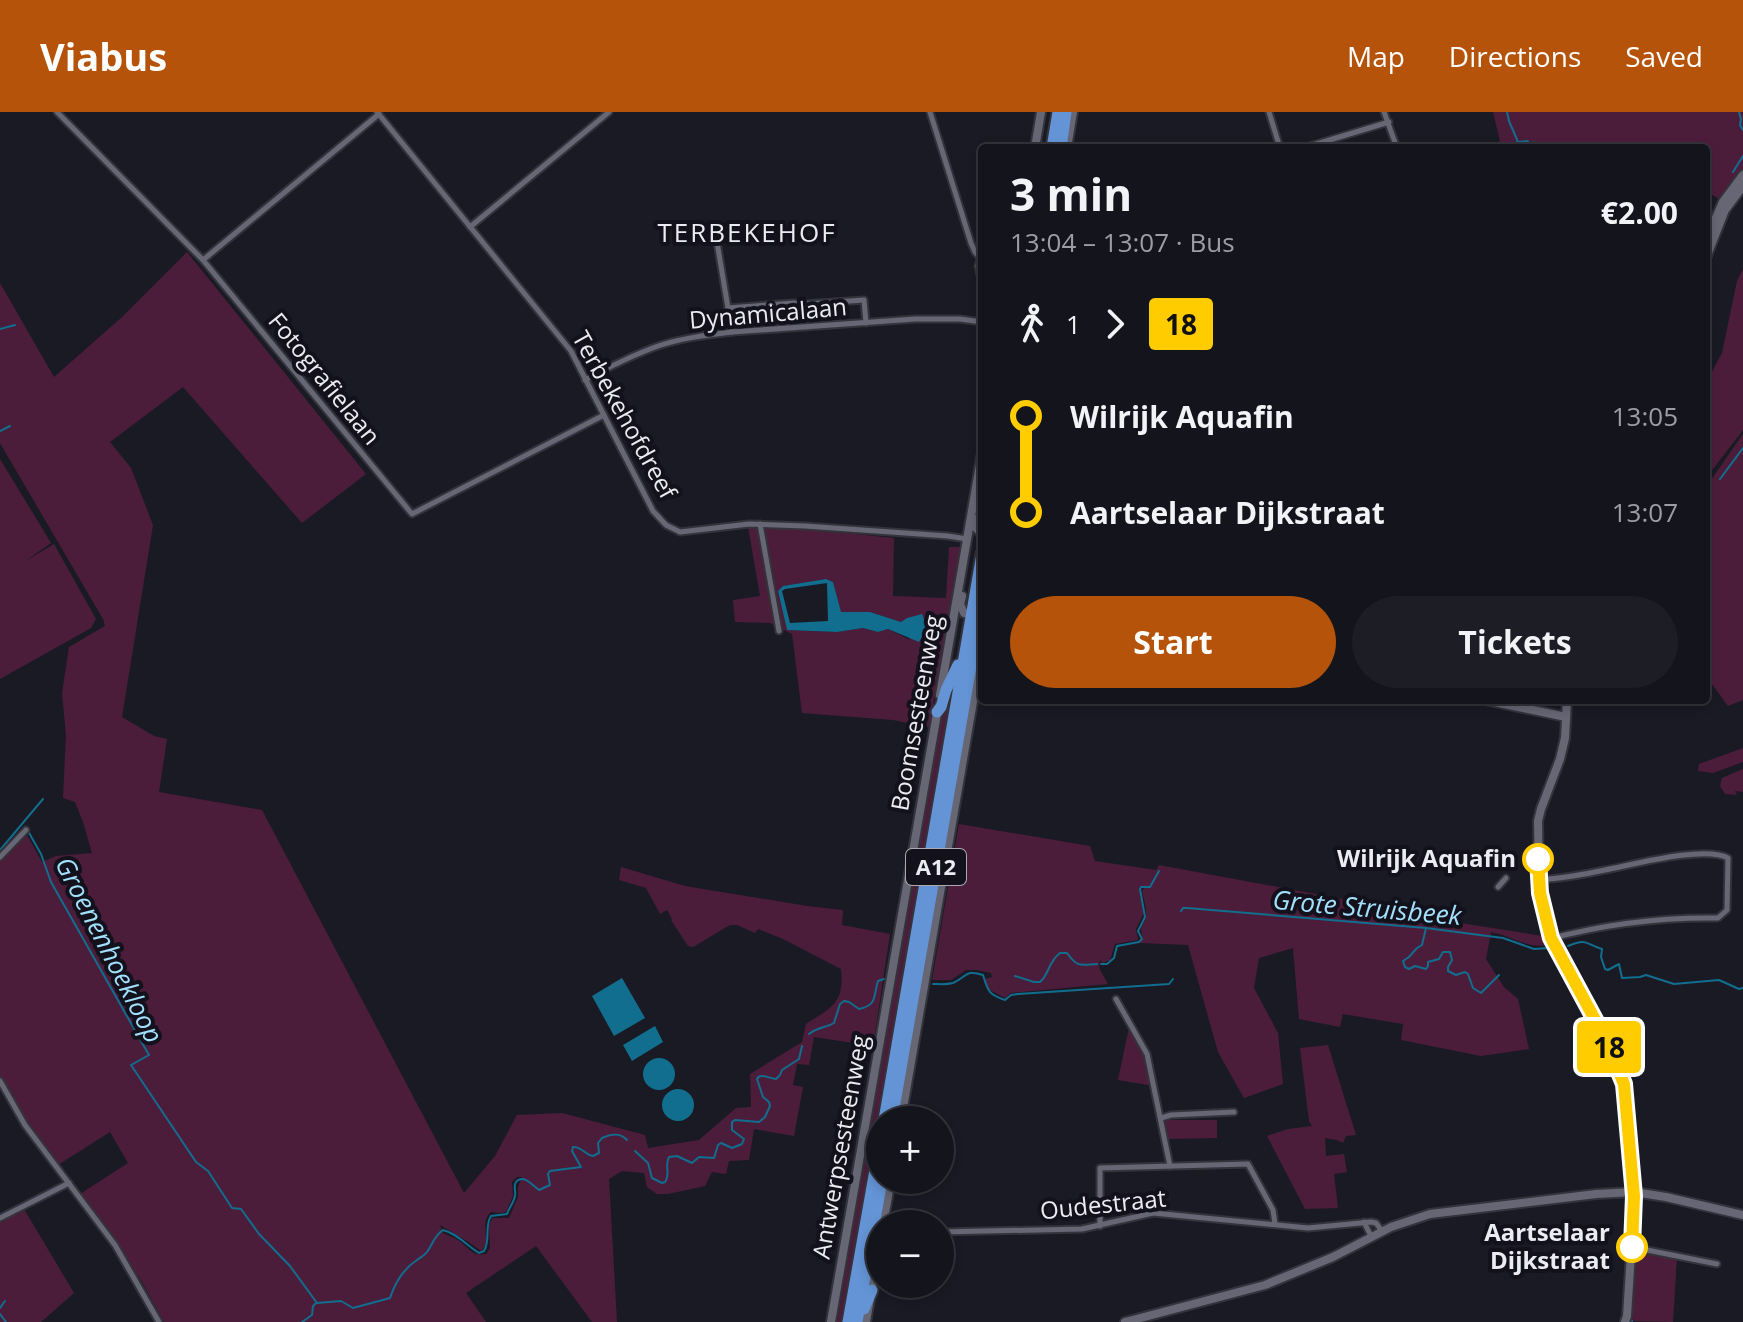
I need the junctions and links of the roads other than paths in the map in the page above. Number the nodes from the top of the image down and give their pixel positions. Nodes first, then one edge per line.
1 (57, 112) edge
2 (609, 112) edge
3 (930, 112) edge
4 (1041, 112) edge
5 (1058, 112) edge
6 (1269, 112) edge
7 (1384, 112) edge
8 (378, 113) edge
9 (1071, 114) edge
10 (1389, 122) junction
11 (1036, 144) edge
12 (1053, 144) edge
13 (1067, 144) edge
14 (1279, 144) edge
15 (1316, 144) edge
16 (1396, 144) edge
17 (1743, 175) edge
18 (1743, 186) edge
19 (470, 227) junction
20 (1710, 231) edge
21 (717, 242) dead end
22 (1710, 248) edge
23 (978, 255) edge
24 (203, 260) junction
25 (728, 308) junction
26 (978, 322) edge
27 (866, 323) junction
28 (732, 332) junction
29 (585, 380) junction
30 (604, 415) junction
31 (978, 476) edge
32 (974, 499) junction
33 (760, 524) junction
34 (978, 530) edge
35 (978, 538) edge
36 (967, 539) junction
37 (964, 555) junction
38 (978, 612) edge
39 (978, 615) edge
40 (978, 618) edge
41 (779, 631) dead end
42 (964, 654) junction
43 (978, 672) edge
44 (1504, 704) edge
45 (1567, 704) edge
46 (937, 712) junction
47 (1566, 717) junction
48 (26, 830) dead end
49 (0, 857) edge
50 (1506, 878) dead end
51 (1537, 880) junction
52 (1498, 887) dead end
53 (1550, 938) junction
54 (891, 980) joint
55 (1116, 999) dead end
56 (0, 1081) edge
57 (886, 1106) edge
58 (894, 1106) edge
59 (903, 1106) edge
60 (1234, 1112) dead end
61 (1161, 1118) junction
62 (1170, 1166) junction
63 (69, 1183) junction
64 (1634, 1192) junction
65 (873, 1194) edge
66 (880, 1194) edge
67 (1743, 1215) edge
68 (0, 1218) edge
69 (1364, 1222) junction
70 (1275, 1224) junction
71 (1100, 1226) junction
72 (1382, 1231) junction
73 (954, 1232) edge
74 (1371, 1236) junction
75 (1632, 1247) junction
76 (1717, 1264) dead end
77 (868, 1298) edge
78 (857, 1321) edge
79 (159, 1322) edge
80 (831, 1322) edge
81 (1125, 1322) edge
82 (1625, 1322) edge

1 - 24 street, Fotografielaan
2 - 19 street
3 - 23 street
4 - 11 main road
5 - 12 highway
6 - 14 street
7 - 10 street
8 - 19 street, Terbekehofdreef
8 - 24 street
9 - 13 highway
10 - 15 street
10 - 16 street
17 - 20 main road
18 - 22 main road
19 - 29 street, Terbekehofdreef
21 - 25 street
24 - 30 street, Fotografielaan
25 - 27 street, Dynamicalaan
25 - 28 street
26 - 27 street, Dynamicalaan
27 - 28 street, Dynamicalaan
28 - 29 street, Dynamicalaan
29 - 30 street, Terbekehofdreef
30 - 33 street, Terbekehofdreef
31 - 32 main road, Boomsesteenweg
32 - 34 main road
32 - 36 main road, Boomsesteenweg
33 - 36 street, Terbekehofdreef
33 - 41 street
35 - 36 main road, Terbekehofdreef
36 - 37 main road, Boomsesteenweg
37 - 38 main road
37 - 46 main road, Boomsesteenweg
39 - 42 highway, A12
40 - 58 highway, A12
42 - 46 highway
42 - 57 highway, A12
43 - 59 main road
44 - 47 main road
45 - 47 main road
46 - 54 main road, Boomsesteenweg
47 - 51 main road
48 - 49 street
50 - 52 street
51 - 53 main road
51 - 53 street
53 - 64 main road
54 - 80 main road, Antwerpsesteenweg
55 - 61 street
56 - 63 street
60 - 61 street
61 - 62 street
62 - 70 street
62 - 71 street
63 - 68 street
63 - 79 street
64 - 67 main road
64 - 72 main road
64 - 75 main road
65 - 78 highway
66 - 78 highway
69 - 70 street, Oudestraat
69 - 72 street
69 - 74 street
70 - 71 street, Oudestraat
71 - 73 street, Oudestraat
72 - 74 main road
74 - 81 main road
75 - 76 street
75 - 82 main road
77 - 78 highway

